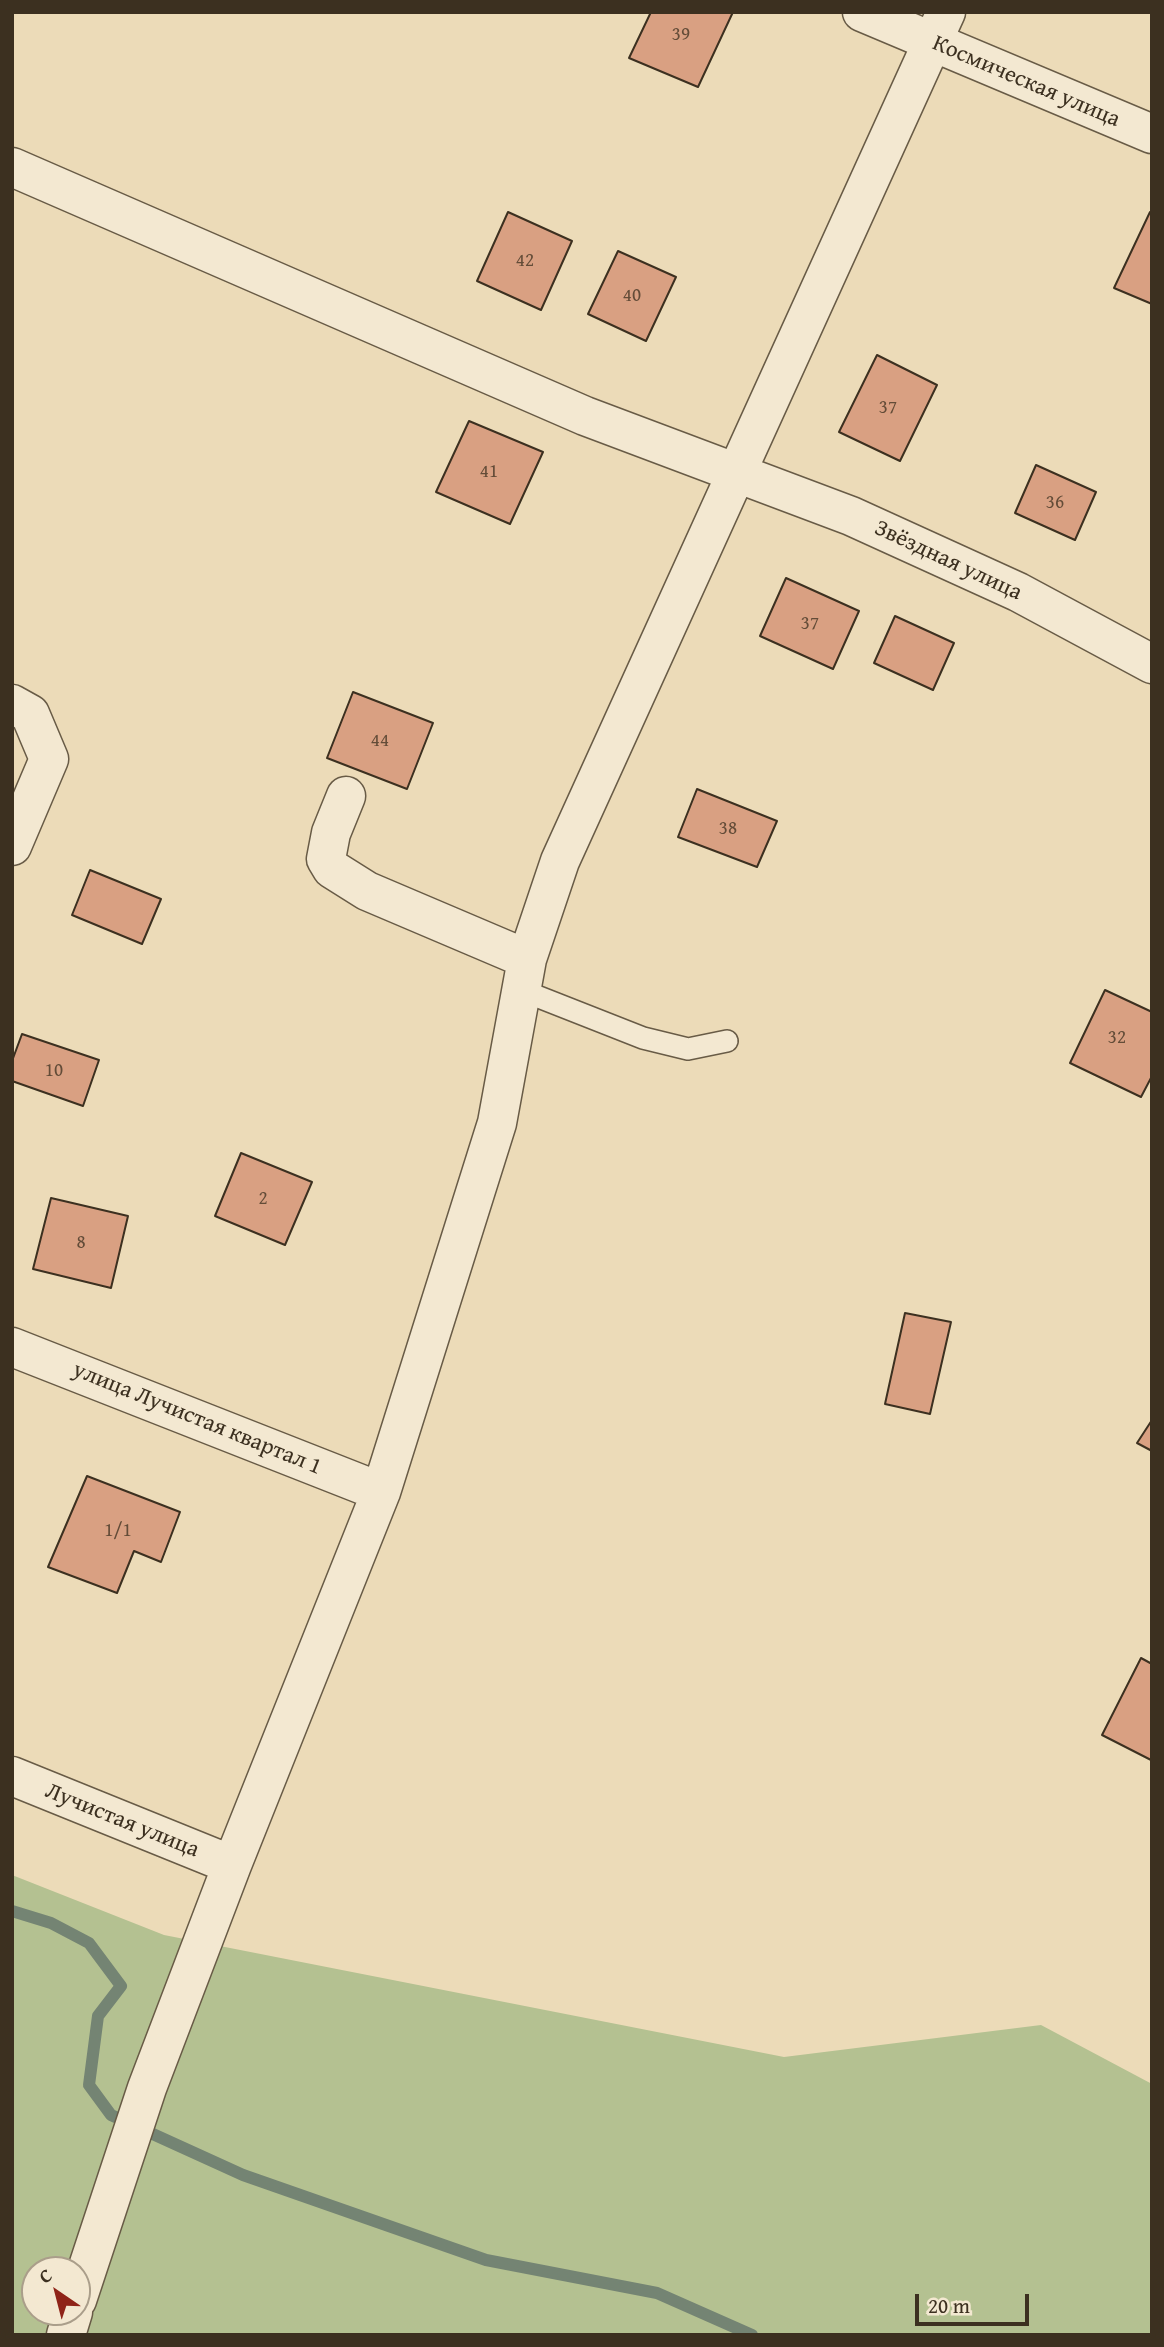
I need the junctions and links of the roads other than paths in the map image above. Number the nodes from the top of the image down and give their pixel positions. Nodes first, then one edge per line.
1 (862, 12) edge
2 (939, 28) edge
3 (1152, 134) edge
4 (12, 167) edge
5 (737, 473) junction
6 (1152, 664) edge
7 (12, 704) edge
8 (345, 796) dead end
9 (12, 846) edge
10 (524, 975) junction
11 (727, 1041) dead end
12 (12, 1347) edge
13 (381, 1492) junction
14 (12, 1776) edge
15 (232, 1865) junction
16 (91, 2256) edge

1 - 2 street, Космическая улица
2 - 3 street, Космическая улица
2 - 5 street
4 - 5 street, Звёздная улица
5 - 6 street, Звёздная улица
5 - 10 street
7 - 9 street
8 - 10 street
10 - 11 lane
10 - 13 street
12 - 13 street, улица Лучистая квартал 1
13 - 15 street
14 - 15 street, Лучистая улица
15 - 16 street

